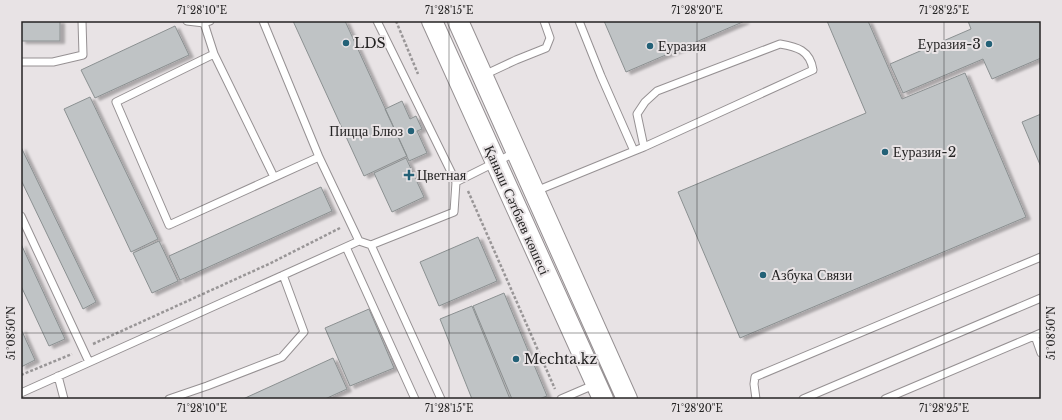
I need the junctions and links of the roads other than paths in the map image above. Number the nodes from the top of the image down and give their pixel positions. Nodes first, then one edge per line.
1 (82, 21) edge
2 (187, 21) edge
3 (263, 21) edge
4 (377, 21) edge
5 (432, 21) edge
6 (458, 21) edge
7 (544, 21) edge
8 (579, 21) edge
9 (207, 22) edge
10 (214, 54) junction
11 (21, 62) edge
12 (482, 76) junction
13 (644, 147) junction
14 (516, 151) junction
15 (634, 151) junction
16 (319, 156) junction
17 (496, 162) junction
18 (274, 178) junction
19 (459, 181) junction
20 (534, 192) junction
21 (21, 216) edge
22 (359, 241) junction
23 (371, 245) junction
24 (346, 247) junction
25 (1041, 257) edge
26 (283, 275) junction
27 (1041, 298) edge
28 (1038, 335) edge
29 (1041, 353) edge
30 (89, 362) junction
31 (58, 376) junction
32 (599, 391) edge
33 (21, 393) edge
34 (64, 399) edge
35 (169, 399) edge
36 (414, 399) edge
37 (441, 399) edge
38 (561, 399) edge
39 (627, 399) edge
40 (756, 399) edge
41 (803, 399) edge
42 (885, 399) edge

1 - 11 lane
2 - 9 lane
3 - 16 lane
4 - 19 lane
5 - 17 main road, Қаныш Сәтбаев көшесі
6 - 12 main road, Қаныш Сәтбаев көшесі
7 - 12 lane
8 - 15 lane
9 - 10 lane
10 - 18 lane
10 - 18 lane
12 - 14 main road, Қаныш Сәтбаев көшесі
13 - 13 lane
13 - 15 lane
14 - 17 lane
14 - 20 main road, Қаныш Сәтбаев көшесі
15 - 20 lane
16 - 18 lane
16 - 22 lane
17 - 19 lane
17 - 32 main road, Қаныш Сәтбаев көшесі
19 - 23 lane
20 - 39 main road, Қаныш Сәтбаев көшесі
21 - 30 lane
22 - 23 lane
22 - 24 lane
23 - 37 lane
24 - 26 lane
24 - 36 lane
25 - 40 lane
26 - 30 lane
26 - 35 lane
27 - 41 lane
28 - 29 lane
28 - 42 lane
30 - 31 lane
31 - 33 lane
31 - 34 lane
32 - 38 lane

